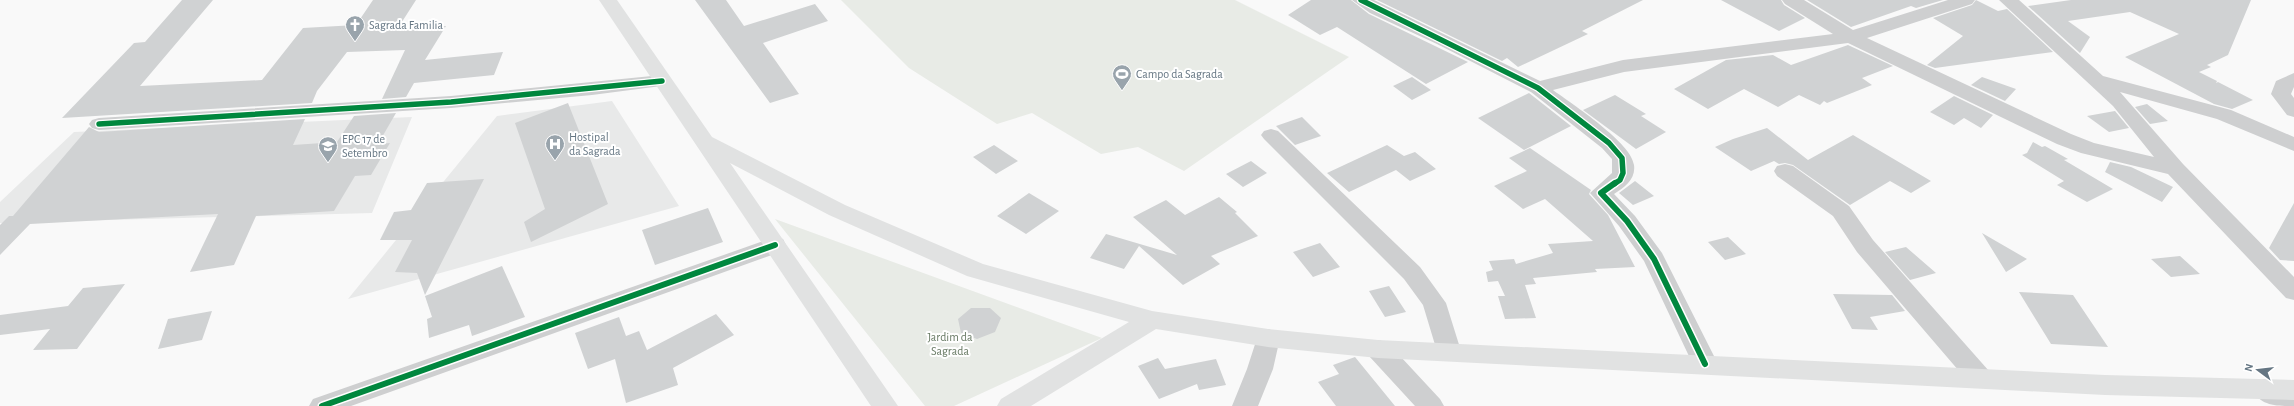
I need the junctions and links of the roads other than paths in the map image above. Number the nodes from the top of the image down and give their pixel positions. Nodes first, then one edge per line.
1 (608, 0) edge
2 (1361, 0) edge
3 (1791, 0) edge
4 (1966, 0) edge
5 (2008, 0) edge
6 (1851, 37) junction
7 (2294, 79) edge
8 (662, 81) junction
9 (2097, 81) junction
10 (1538, 88) junction
11 (2294, 111) edge
12 (99, 124) dead end
13 (1271, 135) dead end
14 (706, 142) junction
15 (2294, 144) edge
16 (2175, 169) junction
17 (1785, 171) dead end
18 (775, 246) junction
19 (2294, 292) edge
20 (1152, 320) junction
21 (1268, 338) junction
22 (1378, 349) junction
23 (1448, 351) junction
24 (1705, 364) junction
25 (1980, 378) junction
26 (2264, 389) junction
27 (2294, 390) edge
28 (322, 406) edge
29 (885, 406) edge
30 (1010, 406) edge
31 (1245, 406) edge
32 (1431, 406) edge
33 (2287, 406) edge

1 - 8 main road
2 - 10 street
3 - 6 street
4 - 6 street
5 - 9 street
6 - 10 street
6 - 16 street
7 - 11 street
8 - 12 street
8 - 14 main road
9 - 15 street
9 - 16 street
10 - 24 street
13 - 23 street
14 - 18 main road
14 - 20 main road
16 - 19 street
17 - 25 street
18 - 28 street
18 - 29 main road
20 - 21 main road
20 - 30 main road
21 - 22 main road
21 - 31 street
22 - 23 main road
22 - 32 street
23 - 24 main road
24 - 25 main road
25 - 26 main road
26 - 27 main road
26 - 33 street

